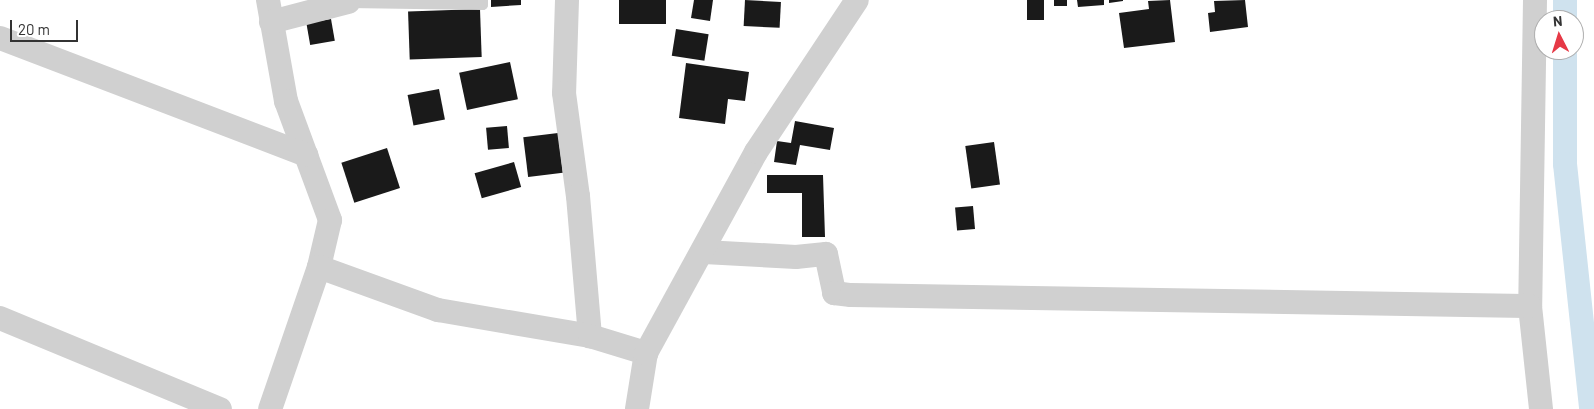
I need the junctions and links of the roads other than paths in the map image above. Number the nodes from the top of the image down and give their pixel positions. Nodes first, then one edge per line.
1 (482, 0) edge
2 (567, 0) edge
3 (857, 0) edge
4 (1536, 0) edge
5 (348, 2) joint
6 (269, 11) edge
7 (0, 38) edge
8 (306, 156) junction
9 (704, 252) junction
10 (319, 267) junction
11 (1530, 306) junction
12 (0, 318) edge
13 (590, 336) junction
14 (646, 353) junction
15 (220, 409) edge
16 (270, 409) edge
17 (637, 409) edge
18 (1540, 409) edge

1 - 5 lane
2 - 13 street
3 - 9 street
4 - 11 street
5 - 6 street
6 - 8 street
7 - 8 street
8 - 10 street
9 - 11 street
9 - 14 street
10 - 13 street
10 - 16 street
11 - 18 street
12 - 15 street
13 - 14 street
14 - 17 street

